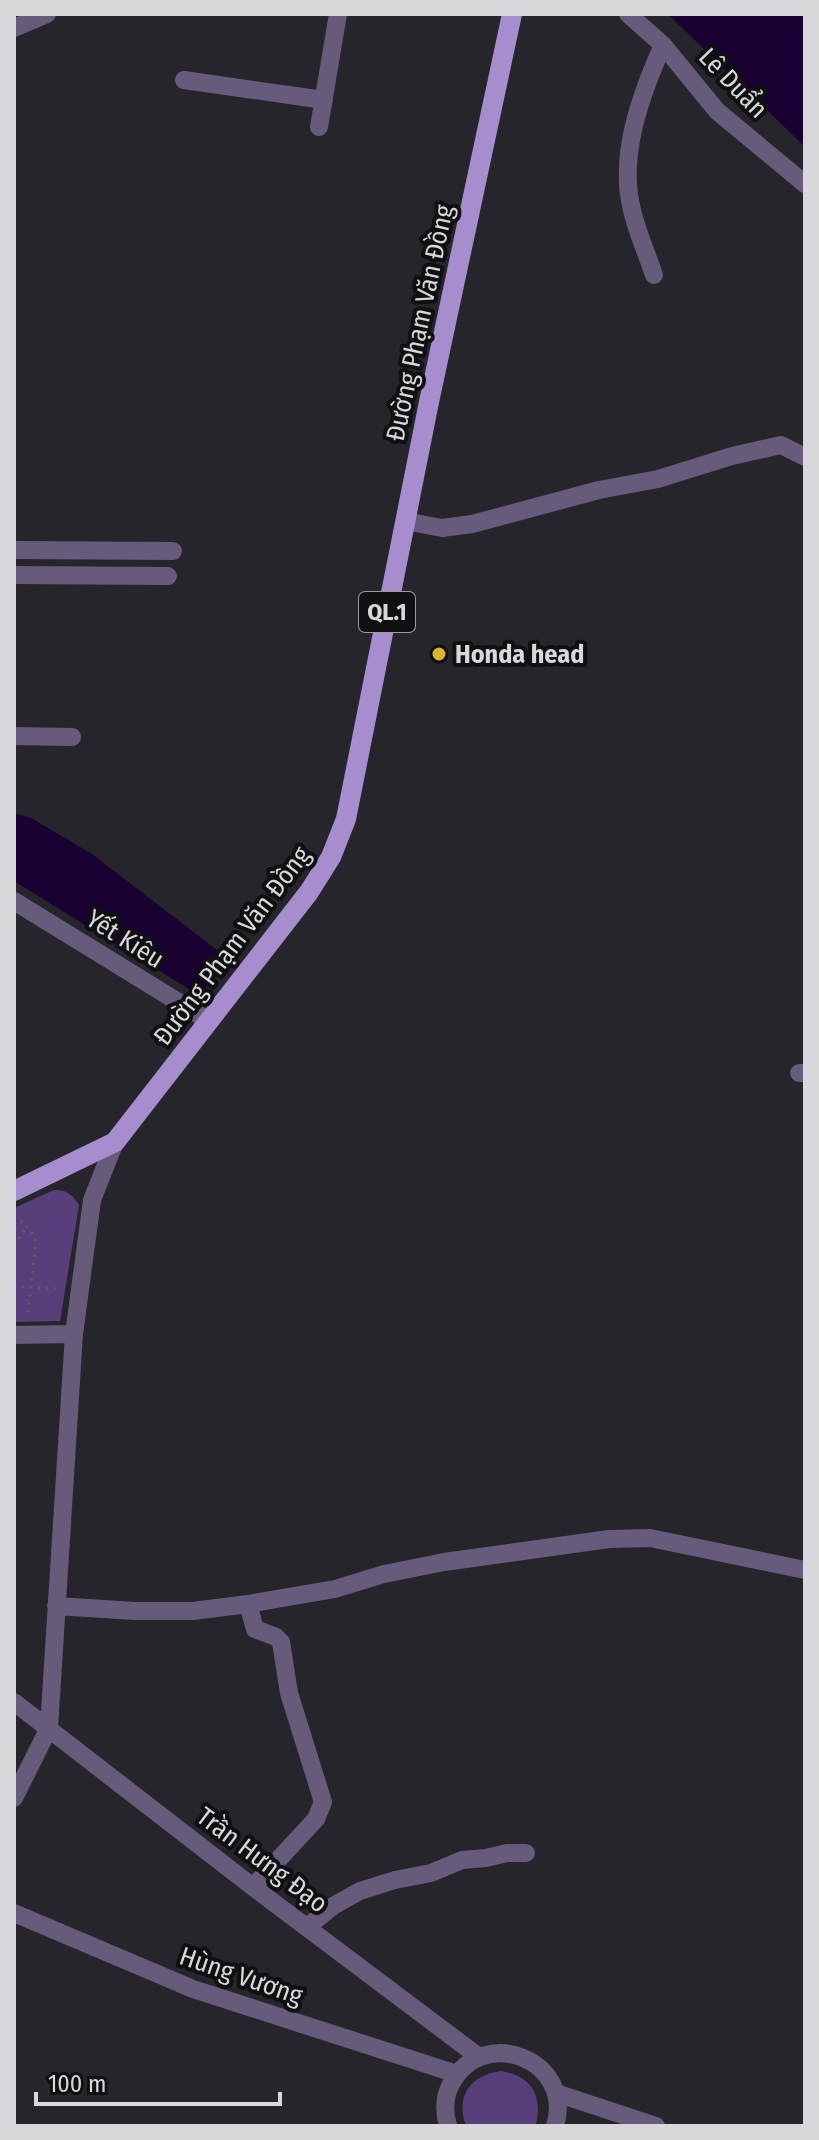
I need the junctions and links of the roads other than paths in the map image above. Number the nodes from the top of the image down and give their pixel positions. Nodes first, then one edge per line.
1 (47, 14) edge
2 (338, 14) edge
3 (512, 14) edge
4 (628, 14) edge
5 (14, 28) edge
6 (663, 45) junction
7 (184, 80) dead end
8 (324, 100) junction
9 (319, 127) dead end
10 (805, 184) edge
11 (654, 275) dead end
12 (805, 457) edge
13 (405, 521) junction
14 (14, 550) edge
15 (173, 551) dead end
16 (14, 575) edge
17 (168, 576) dead end
18 (14, 736) edge
19 (72, 737) dead end
20 (14, 901) edge
21 (209, 1021) junction
22 (115, 1142) junction
23 (14, 1191) edge
24 (74, 1334) junction
25 (14, 1335) edge
26 (805, 1570) edge
27 (248, 1604) junction
28 (56, 1606) junction
29 (14, 1702) edge
30 (49, 1728) junction
31 (14, 1798) edge
32 (526, 1853) dead end
33 (253, 1887) junction
34 (14, 1913) edge
35 (307, 1927) junction
36 (479, 2057) junction
37 (457, 2074) junction
38 (556, 2093) junction
39 (448, 2126) edge
40 (555, 2126) edge
41 (656, 2126) edge

1 - 5 street
2 - 8 street
3 - 13 main road, Đường Phạm Văn Đồng / QL.1
4 - 6 street, Lê Duẩn
6 - 10 street, Lê Duẩn
6 - 11 street
7 - 8 street
8 - 9 street
12 - 13 street
13 - 21 main road, Đường Phạm Văn Đồng / QL.1
14 - 15 street
16 - 17 street
18 - 19 street
20 - 21 street, Yết Kiêu
21 - 22 main road, Đường Phạm Văn Đồng / QL.1
22 - 23 main road, QL.1
22 - 24 street, Đường Phạm Văn Đồng
24 - 25 street
24 - 28 street, Đường Phạm Văn Đồng
26 - 27 street
27 - 28 street
27 - 33 street
28 - 30 street, Đường Phạm Văn Đồng
29 - 30 street, Trần Hưng Đạo
30 - 31 street, Đường Phạm Văn Đồng
30 - 33 street, Trần Hưng Đạo
32 - 35 street
33 - 35 street, Trần Hưng Đạo
34 - 37 street, Hùng Vương
35 - 36 street, Trần Hưng Đạo
36 - 37 street
36 - 38 street
37 - 39 street
38 - 40 street
38 - 41 street

